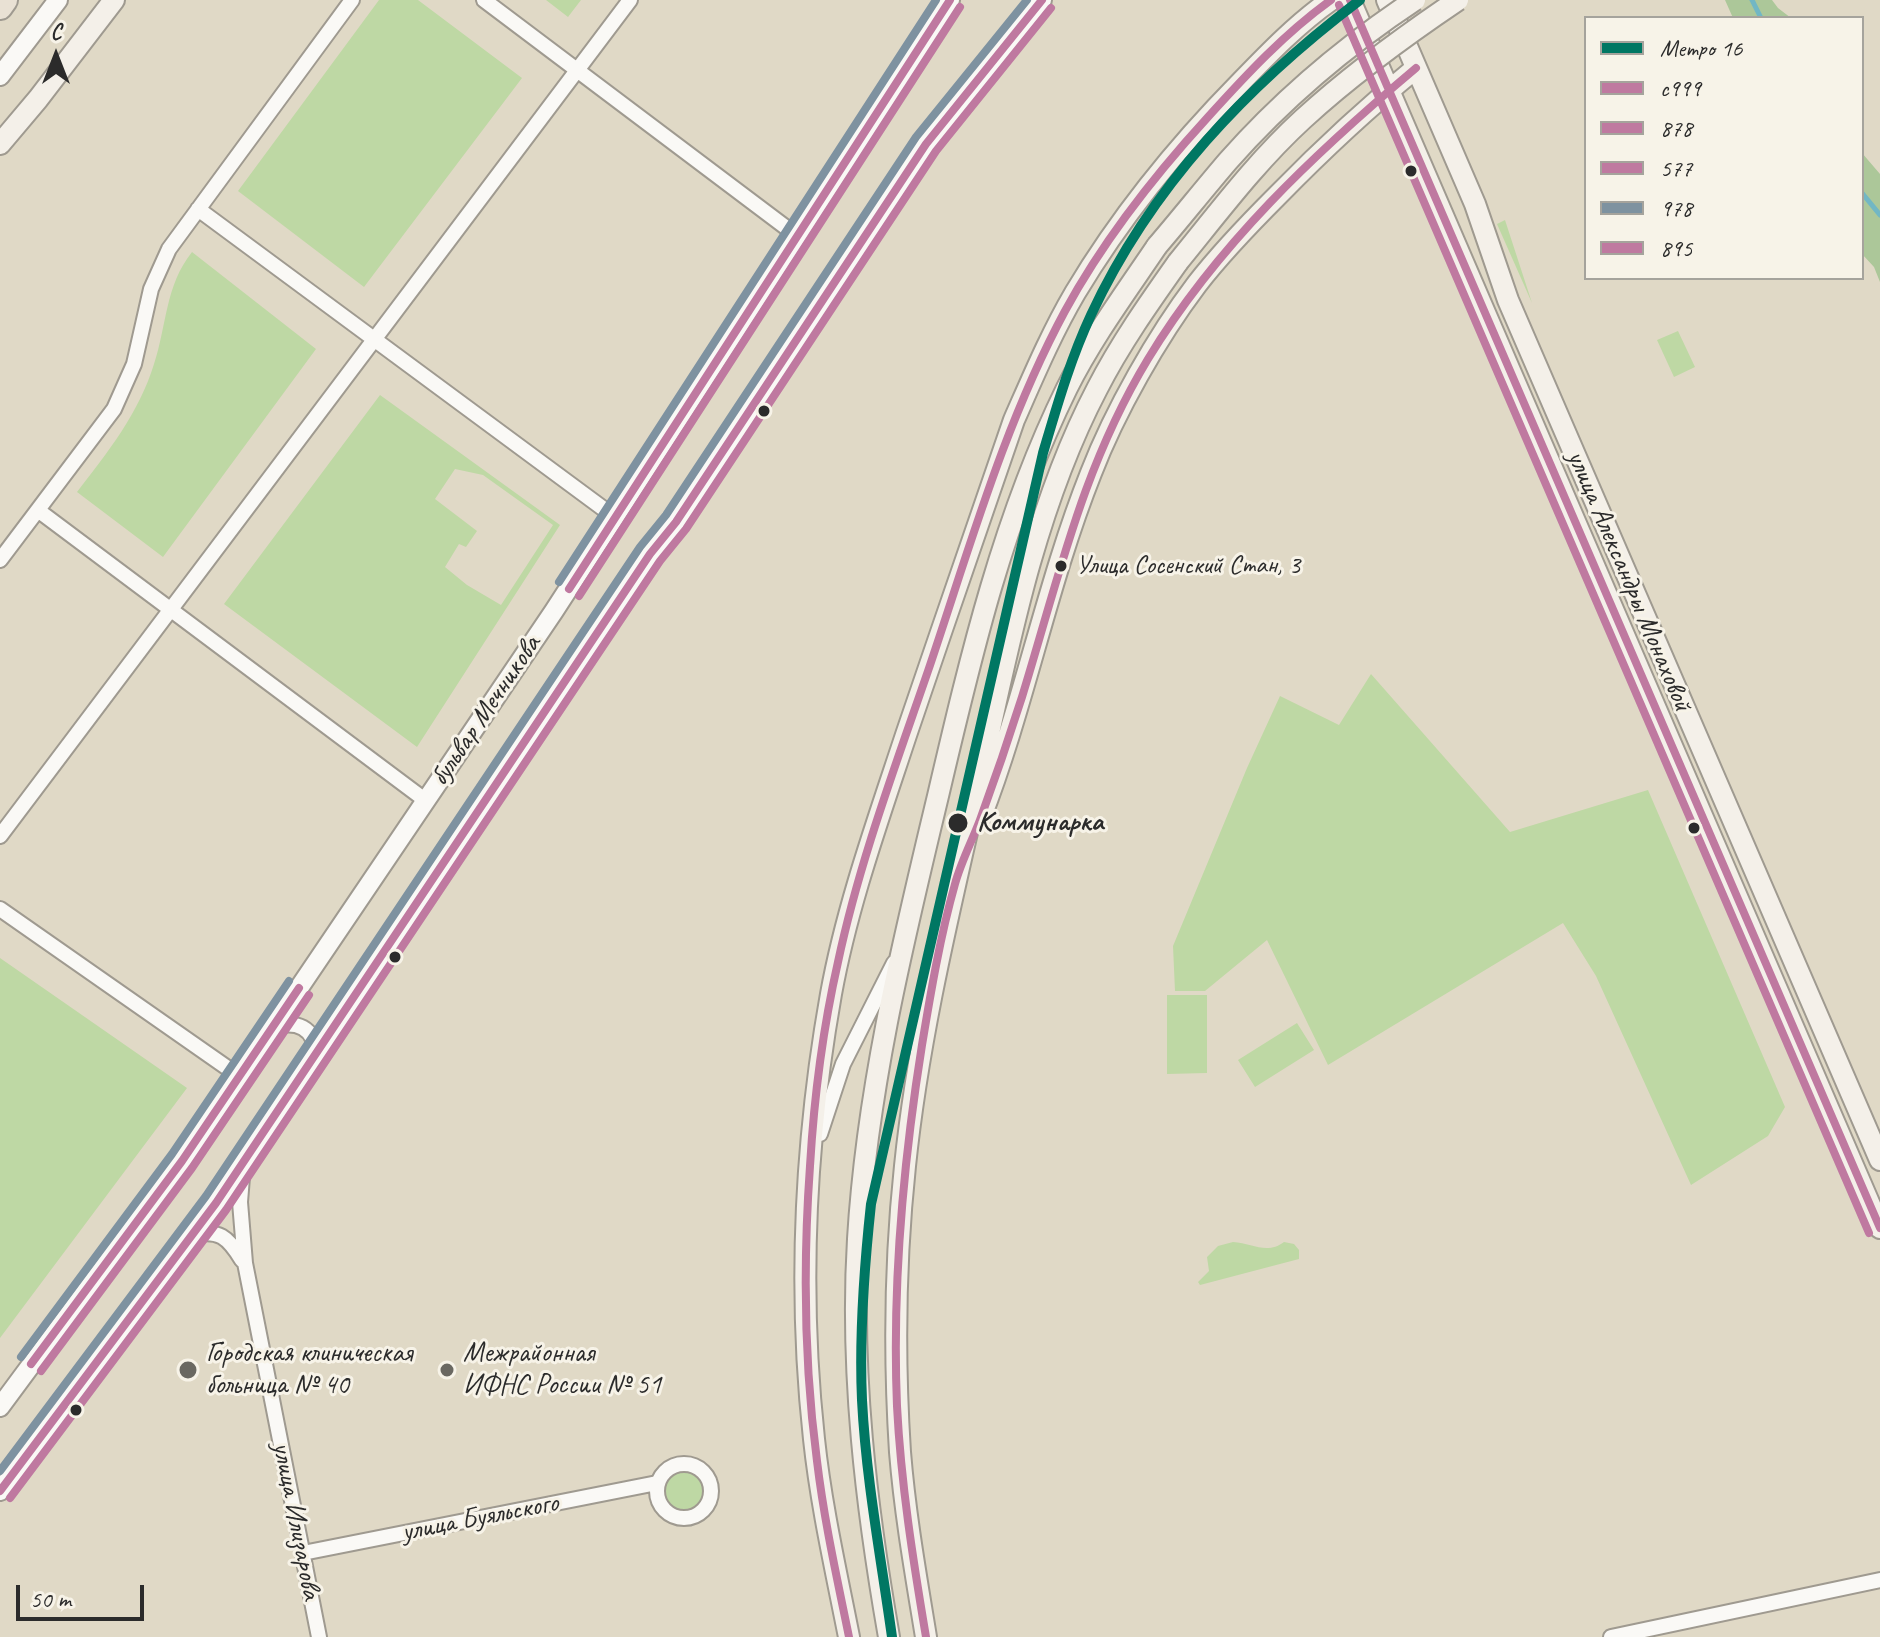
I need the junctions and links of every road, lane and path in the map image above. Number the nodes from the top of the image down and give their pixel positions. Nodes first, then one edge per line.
1 (5, 0) edge
2 (58, 0) edge
3 (114, 0) edge
4 (352, 0) edge
5 (484, 0) edge
6 (630, 0) edge
7 (950, 0) edge
8 (1042, 0) edge
9 (1331, 0) edge
10 (1350, 0) edge
11 (1387, 0) edge
12 (1415, 0) edge
13 (1458, 0) edge
14 (0, 7) edge
15 (1416, 68) junction
16 (577, 71) junction
17 (0, 76) edge
18 (1389, 90) junction
19 (0, 144) edge
20 (198, 209) junction
21 (796, 235) junction
22 (373, 341) junction
23 (39, 511) junction
24 (616, 518) junction
25 (0, 560) edge
26 (171, 610) junction
27 (425, 800) junction
28 (0, 836) edge
29 (956, 881) junction
30 (0, 909) edge
31 (901, 948) junction
32 (273, 1027) junction
33 (316, 1054) junction
34 (239, 1076) junction
35 (1880, 1160) edge
36 (244, 1162) junction
37 (810, 1170) junction
38 (1880, 1228) edge
39 (192, 1235) junction
40 (245, 1263) junction
41 (0, 1407) edge
42 (657, 1483) dead end
43 (0, 1491) edge
44 (303, 1553) junction
45 (1880, 1580) edge
46 (319, 1637) edge
47 (849, 1637) edge
48 (889, 1637) edge
49 (926, 1637) edge
50 (1611, 1637) edge

1 - 14 highway
2 - 17 street
3 - 19 main road
4 - 20 street
5 - 16 street
6 - 16 street
7 - 21 street, бульвар Мечникова
8 - 33 street, бульвар Мечникова
9 - 37 main road
10 - 18 main road, улица Александры Монаховой
11 - 15 main road, улица Александры Монаховой
12 - 31 main road, bridge
13 - 29 main road, bridge
15 - 18 main road
15 - 35 main road, улица Александры Монаховой
16 - 21 street
16 - 22 street
18 - 29 main road
18 - 38 main road, улица Александры Монаховой
20 - 22 street
20 - 23 street
21 - 24 street, бульвар Мечникова
22 - 24 street
22 - 26 street
23 - 25 street
23 - 26 street
24 - 27 street, бульвар Мечникова
26 - 27 street
26 - 28 street
27 - 32 street, бульвар Мечникова
29 - 49 main road
30 - 34 street
31 - 37 street
31 - 48 main road
32 - 33 street
32 - 34 street, бульвар Мечникова
33 - 36 street, бульвар Мечникова
34 - 41 street, бульвар Мечникова
36 - 39 street, бульвар Мечникова
36 - 40 street, улица Илизарова
37 - 47 main road
39 - 40 street
39 - 43 street, бульвар Мечникова
40 - 44 street, улица Илизарова
42 - 44 street, улица Буяльского
44 - 46 street, улица Илизарова
45 - 50 street

